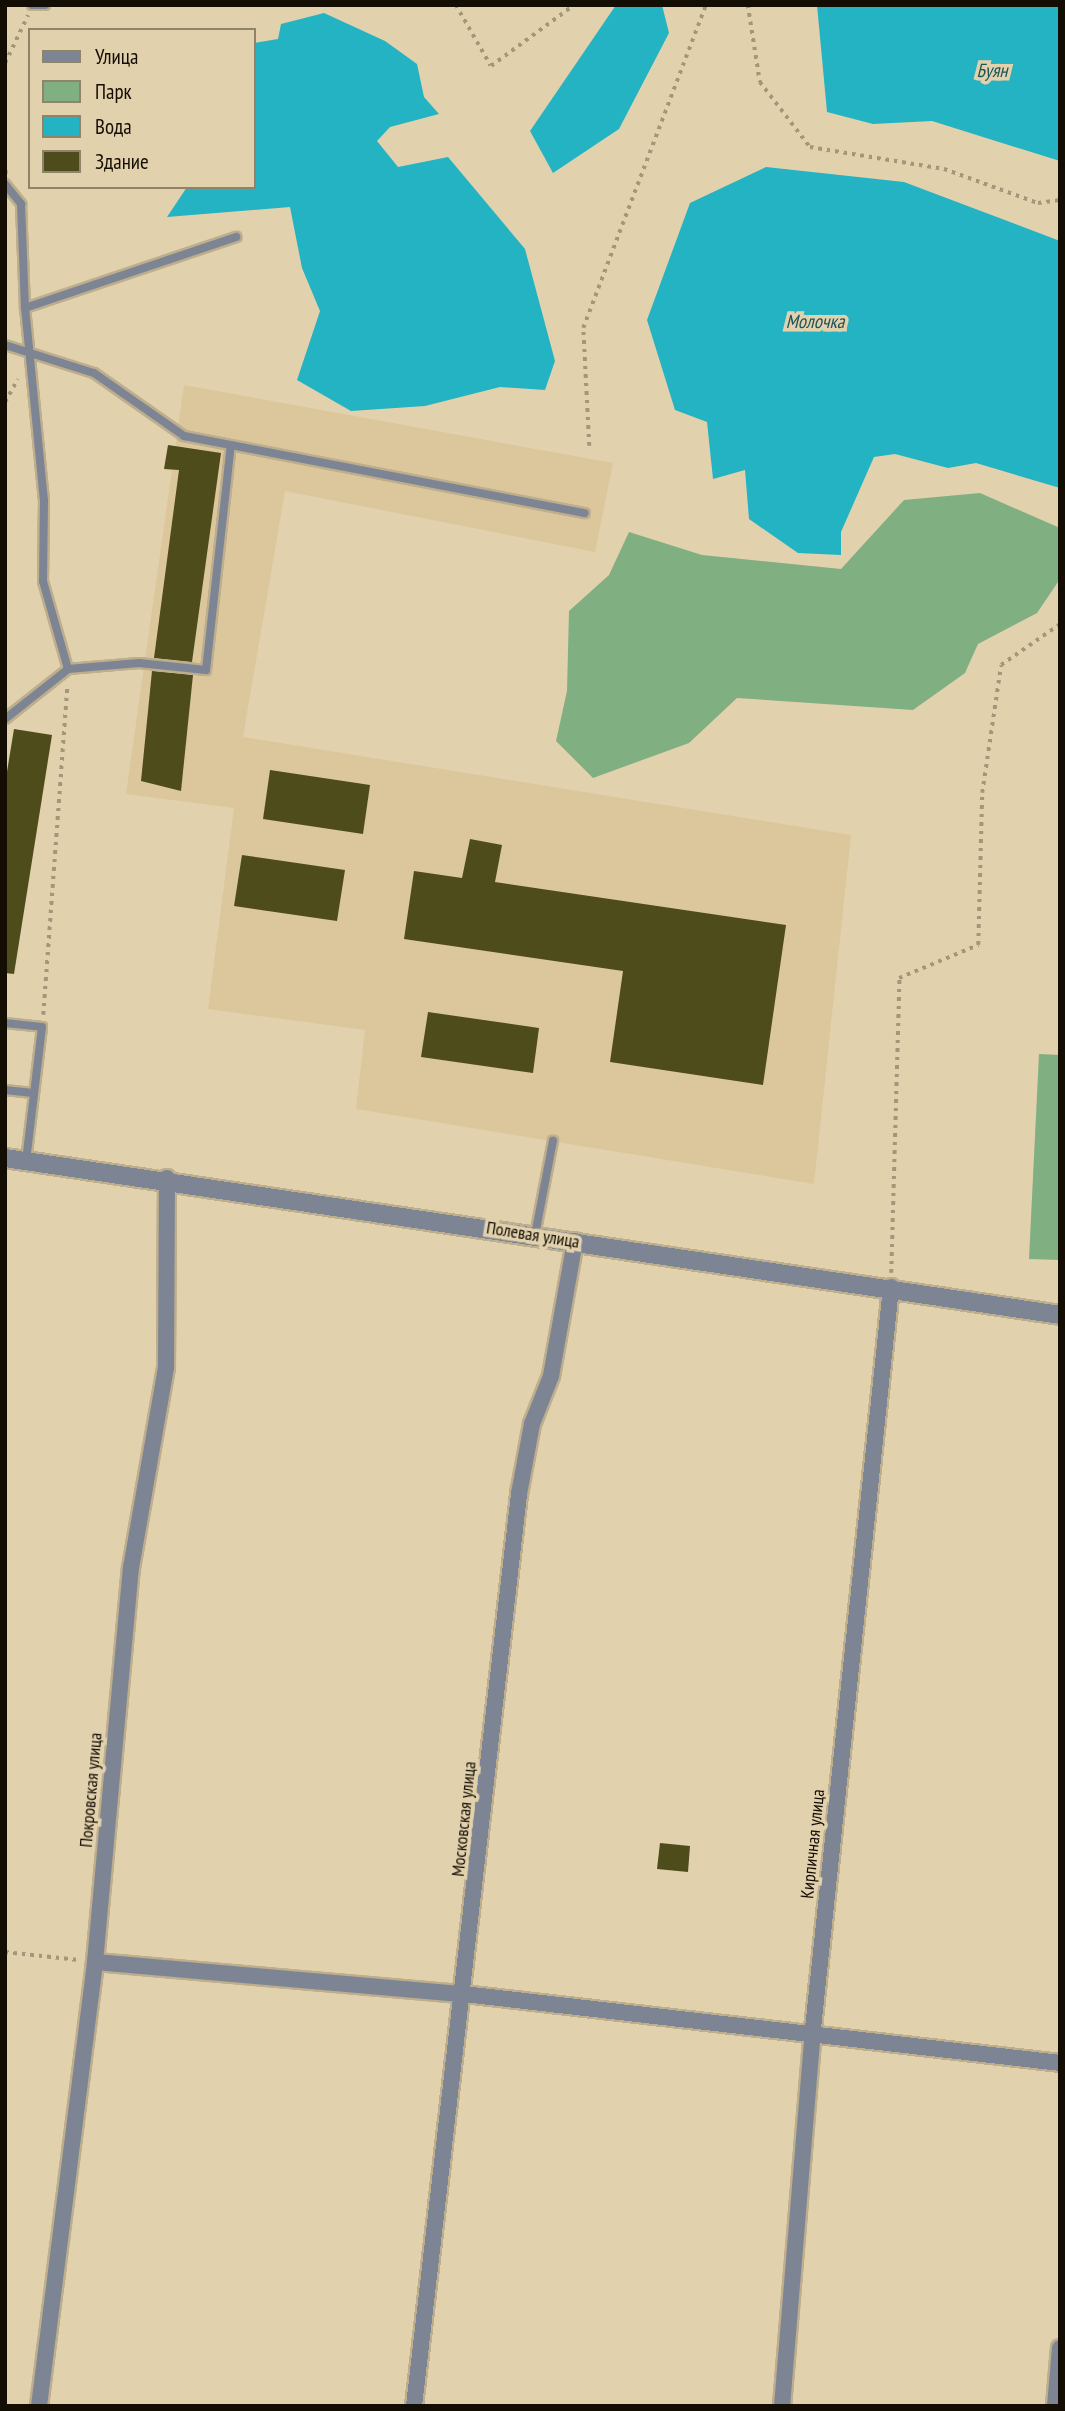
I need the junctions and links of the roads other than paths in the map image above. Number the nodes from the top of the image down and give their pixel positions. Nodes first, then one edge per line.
1 (45, 5) edge
2 (32, 6) edge
3 (5, 184) edge
4 (236, 237) dead end
5 (25, 308) junction
6 (5, 345) edge
7 (33, 350) junction
8 (231, 445) junction
9 (585, 513) dead end
10 (68, 669) junction
11 (5, 719) edge
12 (5, 1023) edge
13 (5, 1090) edge
14 (33, 1093) junction
15 (553, 1141) dead end
16 (5, 1158) edge
17 (26, 1162) junction
18 (167, 1178) junction
19 (535, 1235) junction
20 (575, 1241) junction
21 (891, 1287) junction
22 (1060, 1315) edge
23 (95, 1962) junction
24 (464, 1994) junction
25 (812, 2038) junction
26 (1060, 2063) edge
27 (1060, 2348) edge
28 (39, 2406) edge
29 (414, 2406) edge
30 (782, 2406) edge
31 (1055, 2406) edge

1 - 2 lane
3 - 5 lane
4 - 5 lane
5 - 7 lane
6 - 7 lane
7 - 8 lane
7 - 10 lane
8 - 9 lane
8 - 10 lane
10 - 11 lane
12 - 14 lane
13 - 14 lane
14 - 17 lane
15 - 19 lane
16 - 17 street, Полевая улица
17 - 18 street, Полевая улица
18 - 19 street, Полевая улица
18 - 23 street, Покровская улица
19 - 20 street, Полевая улица
20 - 21 street, Полевая улица
20 - 24 street, Московская улица
21 - 22 street, Полевая улица
21 - 25 street, Кирпичная улица
23 - 24 street
23 - 28 street, Покровская улица
24 - 25 street
24 - 29 street, Московская улица
25 - 26 street
25 - 30 street, Кирпичная улица
27 - 31 street

